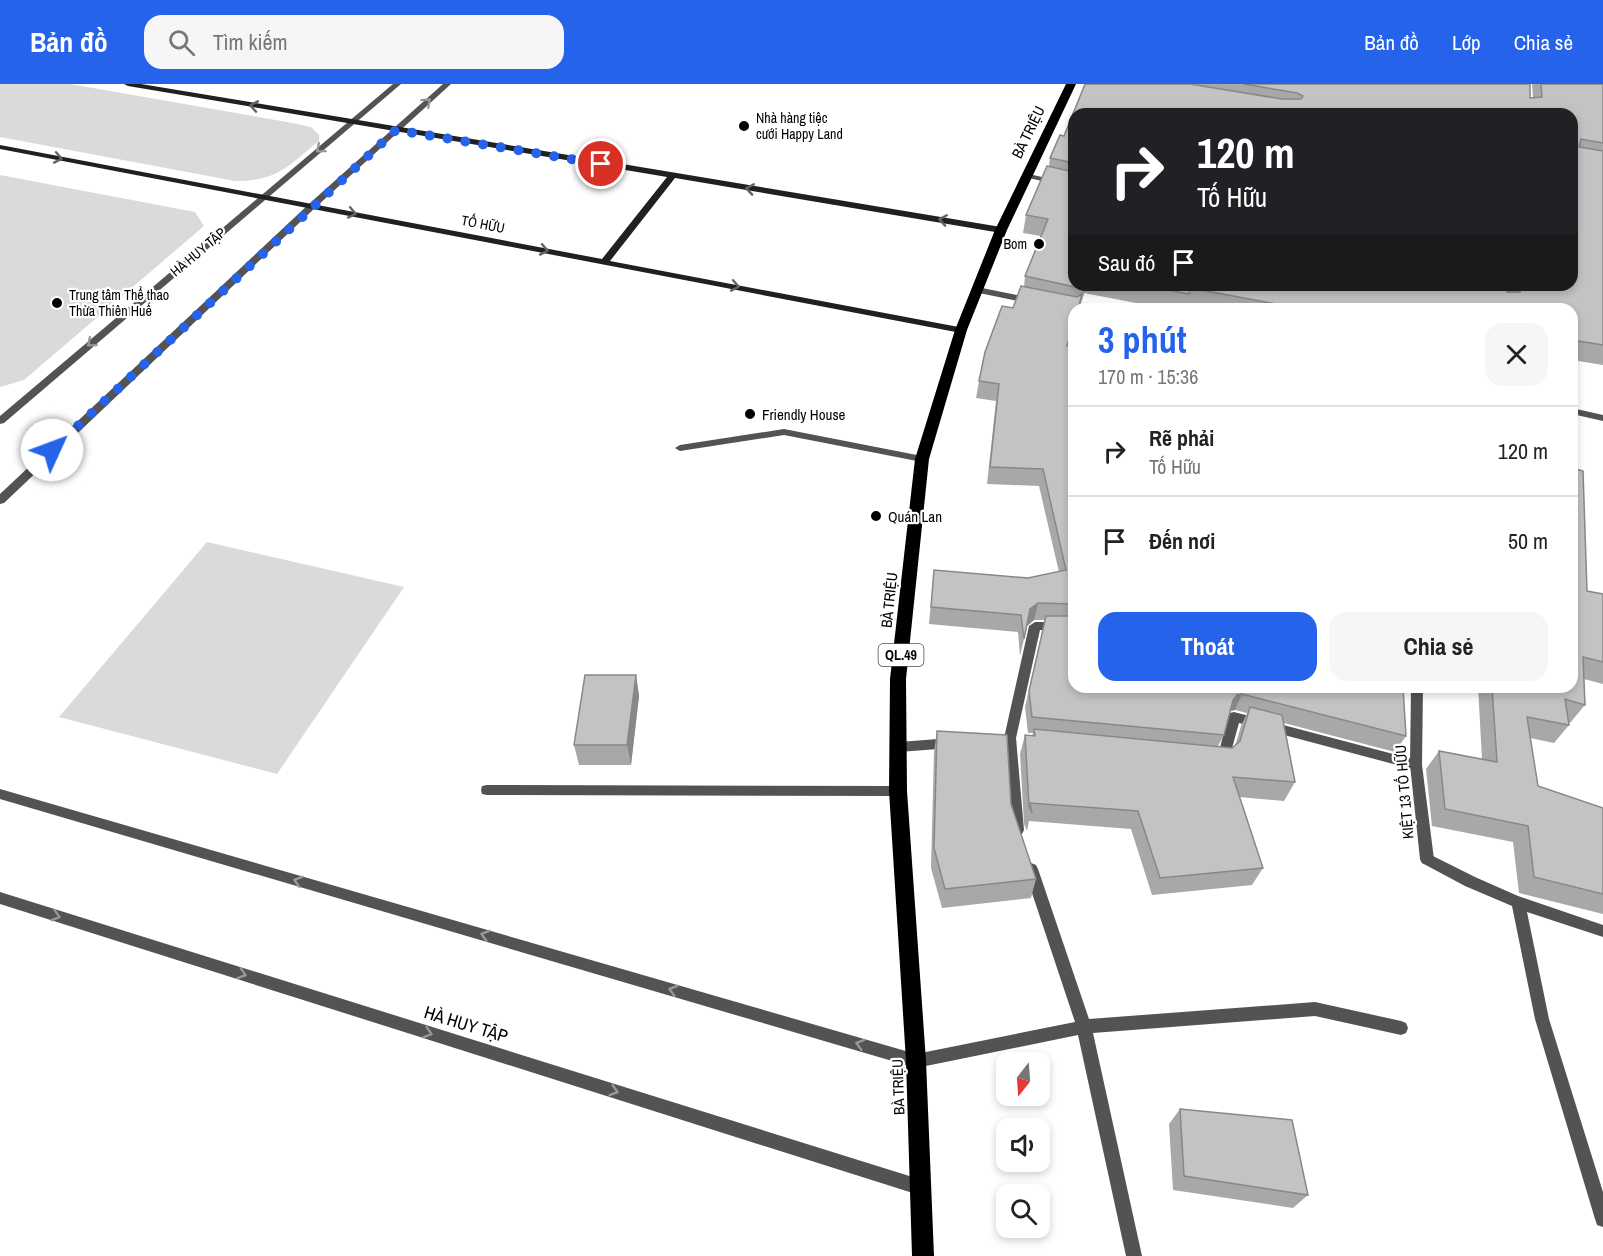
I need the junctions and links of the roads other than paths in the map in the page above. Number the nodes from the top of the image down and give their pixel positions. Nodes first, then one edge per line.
1 (128, 84) edge
2 (397, 84) edge
3 (447, 84) edge
4 (1071, 84) edge
5 (352, 122) junction
6 (396, 130) junction
7 (0, 147) edge
8 (1027, 175) junction
9 (672, 176) junction
10 (1068, 185) edge
11 (265, 196) junction
12 (313, 205) junction
13 (1000, 230) junction
14 (605, 261) junction
15 (977, 290) junction
16 (1042, 303) edge
17 (961, 330) junction
18 (1578, 412) edge
19 (1603, 418) edge
20 (0, 421) edge
21 (680, 448) dead end
22 (922, 459) junction
23 (0, 500) edge
24 (1068, 626) edge
25 (1417, 693) edge
26 (965, 741) edge
27 (899, 747) junction
28 (1212, 758) edge
29 (1416, 765) junction
30 (487, 790) dead end
31 (897, 791) junction
32 (0, 794) edge
33 (0, 898) edge
34 (1519, 904) junction
35 (1603, 931) edge
36 (1084, 1027) junction
37 (1401, 1028) dead end
38 (916, 1061) junction
39 (919, 1187) junction
40 (1603, 1219) edge
41 (923, 1256) edge
42 (1134, 1256) edge

5 -> 1 main road
2 - 5 street, HÀ HUY TẬP
6 -> 3 street
4 - 8 highway, BÀ TRIỆU / QL.49
5 - 6 main road
5 -> 11 street, HÀ HUY TẬP
6 - 9 main road
6 - 12 street
7 -> 11 main road, TỐ HỮU
8 - 10 street
8 - 13 highway, BÀ TRIỆU / QL.49
13 -> 9 main road
9 - 14 main road
11 - 12 main road, TỐ HỮU
11 -> 20 street, HÀ HUY TẬP
12 -> 14 main road, TỐ HỮU
12 - 23 street
13 - 15 highway, BÀ TRIỆU / QL.49
14 -> 17 main road, TỐ HỮU
15 - 16 street
15 - 17 highway, BÀ TRIỆU / QL.49
17 - 22 highway, BÀ TRIỆU / QL.49
18 - 19 street
21 - 22 street
22 - 27 highway, BÀ TRIỆU / QL.49
24 - 36 street
25 - 29 street, KIỆT 13 TỐ HỮU
26 - 27 street
27 - 31 highway, BÀ TRIỆU / QL.49
28 - 29 street
29 - 34 street, KIỆT 13 TỐ HỮU
30 - 31 street
31 - 38 highway, BÀ TRIỆU / QL.49
38 -> 32 street
33 -> 39 street, HÀ HUY TẬP
34 - 35 street
34 - 40 street
36 - 37 street
36 - 38 street
36 - 42 street
38 - 39 highway, BÀ TRIỆU / QL.49
39 - 41 highway, BÀ TRIỆU / QL.49

